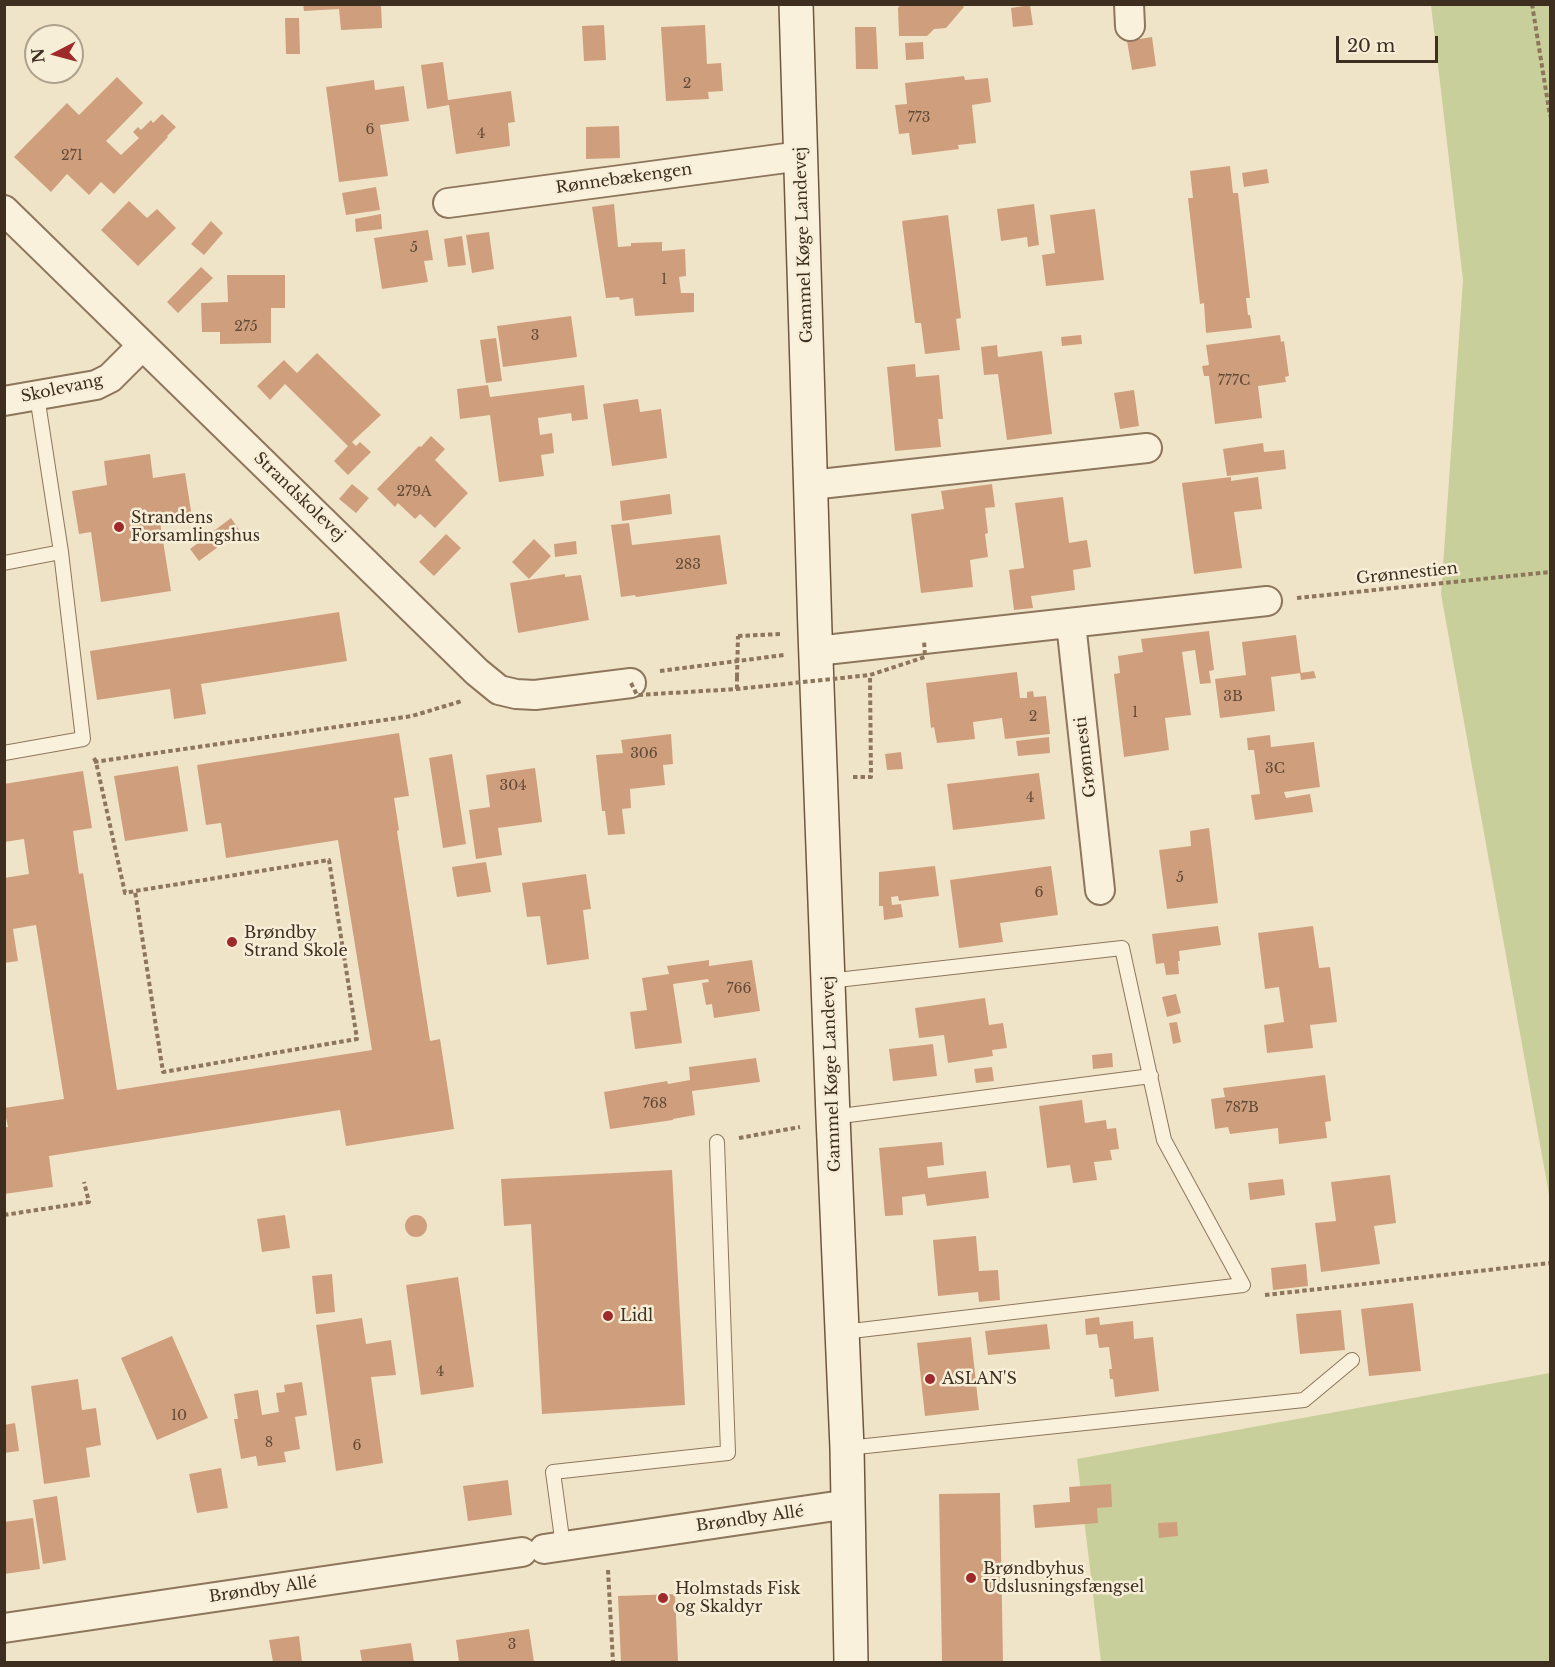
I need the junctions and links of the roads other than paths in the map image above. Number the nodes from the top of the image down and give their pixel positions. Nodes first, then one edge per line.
1 (796, 4) edge
2 (801, 156) junction
3 (448, 203) dead end
4 (4, 210) edge
5 (142, 346) junction
6 (36, 396) junction
7 (4, 401) edge
8 (1147, 448) dead end
9 (811, 485) junction
10 (61, 552) junction
11 (4, 563) edge
12 (1267, 601) road end
13 (1071, 623) junction
14 (816, 642) junction
15 (639, 677) road end
16 (4, 753) edge
17 (1100, 890) dead end
18 (828, 981) junction
19 (1151, 1076) junction
20 (833, 1119) junction
21 (717, 1142) road end
22 (842, 1332) junction
23 (1352, 1360) dead end
24 (847, 1448) junction
25 (849, 1504) junction
26 (543, 1549) junction
27 (4, 1628) edge
28 (851, 1662) edge

1 - 2 main road, Gammel Køge Landevej
2 - 3 street, Rønnebækengen
2 - 9 main road, Gammel Køge Landevej
4 - 5 street, Strandskolevej
5 - 6 street, Skolevang
5 - 15 street, Strandskolevej
6 - 7 street, Skolevang
6 - 10 lane
8 - 9 street
9 - 14 main road, Gammel Køge Landevej
10 - 11 lane
10 - 16 lane
12 - 13 street
13 - 14 street
13 - 17 street, Grønnesti
14 - 18 main road, Gammel Køge Landevej
18 - 19 lane
18 - 20 main road, Gammel Køge Landevej
19 - 20 lane
19 - 22 lane
20 - 22 main road, Gammel Køge Landevej
21 - 26 lane
22 - 24 main road, Gammel Køge Landevej
23 - 24 lane
24 - 25 main road, Gammel Køge Landevej
25 - 26 street, Brøndby Allé
25 - 28 main road, Gammel Køge Landevej
26 - 27 street, Brøndby Allé

